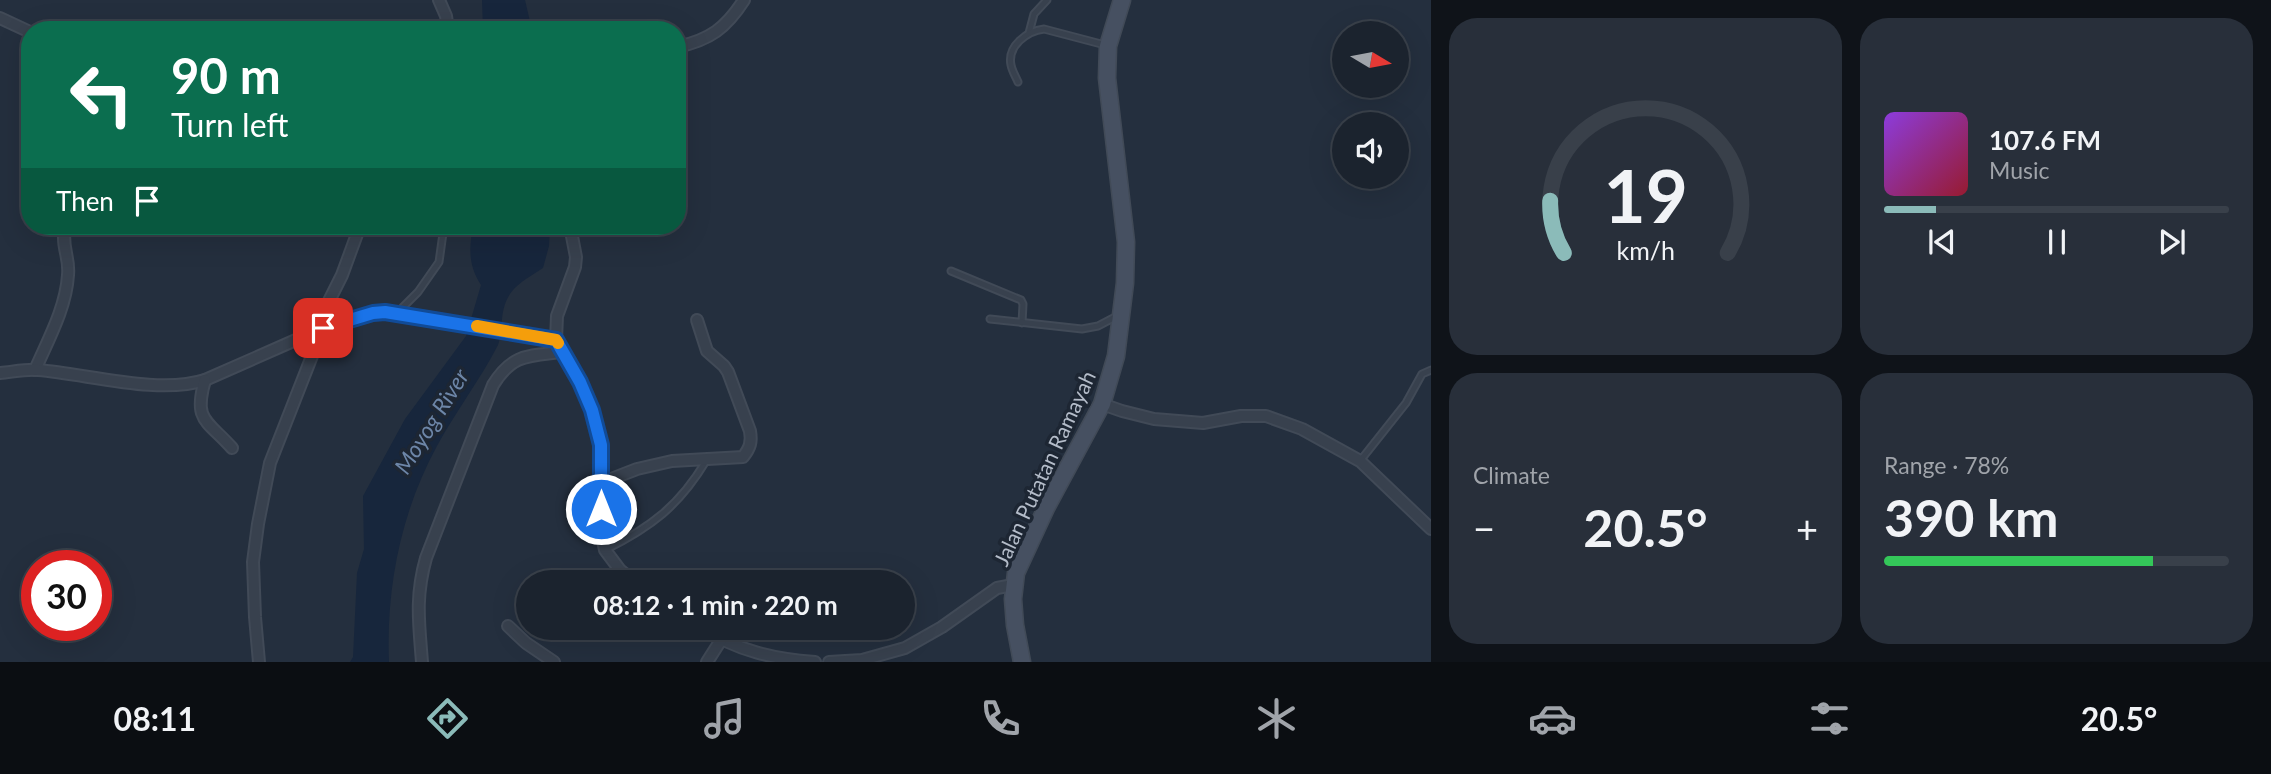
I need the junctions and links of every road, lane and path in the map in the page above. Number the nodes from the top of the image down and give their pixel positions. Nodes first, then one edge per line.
1 (439, 0) edge
2 (744, 0) edge
3 (1047, 0) edge
4 (1122, 0) edge
5 (0, 18) edge
6 (447, 21) edge
7 (21, 28) edge
8 (1028, 33) junction
9 (686, 45) edge
10 (1108, 46) junction
11 (1018, 82) dead end
12 (64, 235) edge
13 (357, 235) edge
14 (443, 235) edge
15 (572, 235) edge
16 (951, 271) dead end
17 (397, 313) junction
18 (1122, 314) junction
19 (990, 319) dead end
20 (697, 320) dead end
21 (1022, 323) junction
22 (323, 328) junction
23 (556, 340) junction
24 (561, 352) junction
25 (35, 370) junction
26 (1431, 370) edge
27 (0, 373) edge
28 (205, 380) junction
29 (1102, 404) junction
30 (232, 448) dead end
31 (707, 458) junction
32 (1360, 461) junction
33 (601, 483) junction
34 (1431, 529) edge
35 (605, 550) junction
36 (620, 570) edge
37 (1013, 585) junction
38 (508, 625) dead end
39 (721, 640) joint
40 (259, 662) edge
41 (422, 662) edge
42 (554, 662) edge
43 (707, 662) edge
44 (815, 662) edge
45 (829, 662) edge
46 (1023, 662) edge

1 - 6 street
2 - 9 street
3 - 8 lane
4 - 10 main road, Jalan Putatan Ramayah
5 - 7 street
8 - 10 lane
8 - 11 lane
10 - 18 main road, Jalan Putatan Ramayah
12 - 25 street
13 - 22 street
14 - 17 lane
15 - 23 street
16 - 21 lane
17 - 22 street
17 - 23 street
18 - 21 lane
18 - 29 main road, Jalan Putatan Ramayah
19 - 21 lane
20 - 31 street
22 - 28 street
22 - 40 street
23 - 24 street
24 - 33 street
24 - 41 street
25 - 27 street
25 - 28 street
26 - 32 lane
28 - 30 street
29 - 32 street
29 - 37 main road, Jalan Putatan Ramayah
31 - 33 street
31 - 35 lane
32 - 34 street
33 - 35 street
35 - 36 street
37 - 45 street
37 - 46 main road, Jalan Putatan Ramayah
38 - 42 street
39 - 43 street
39 - 44 street

